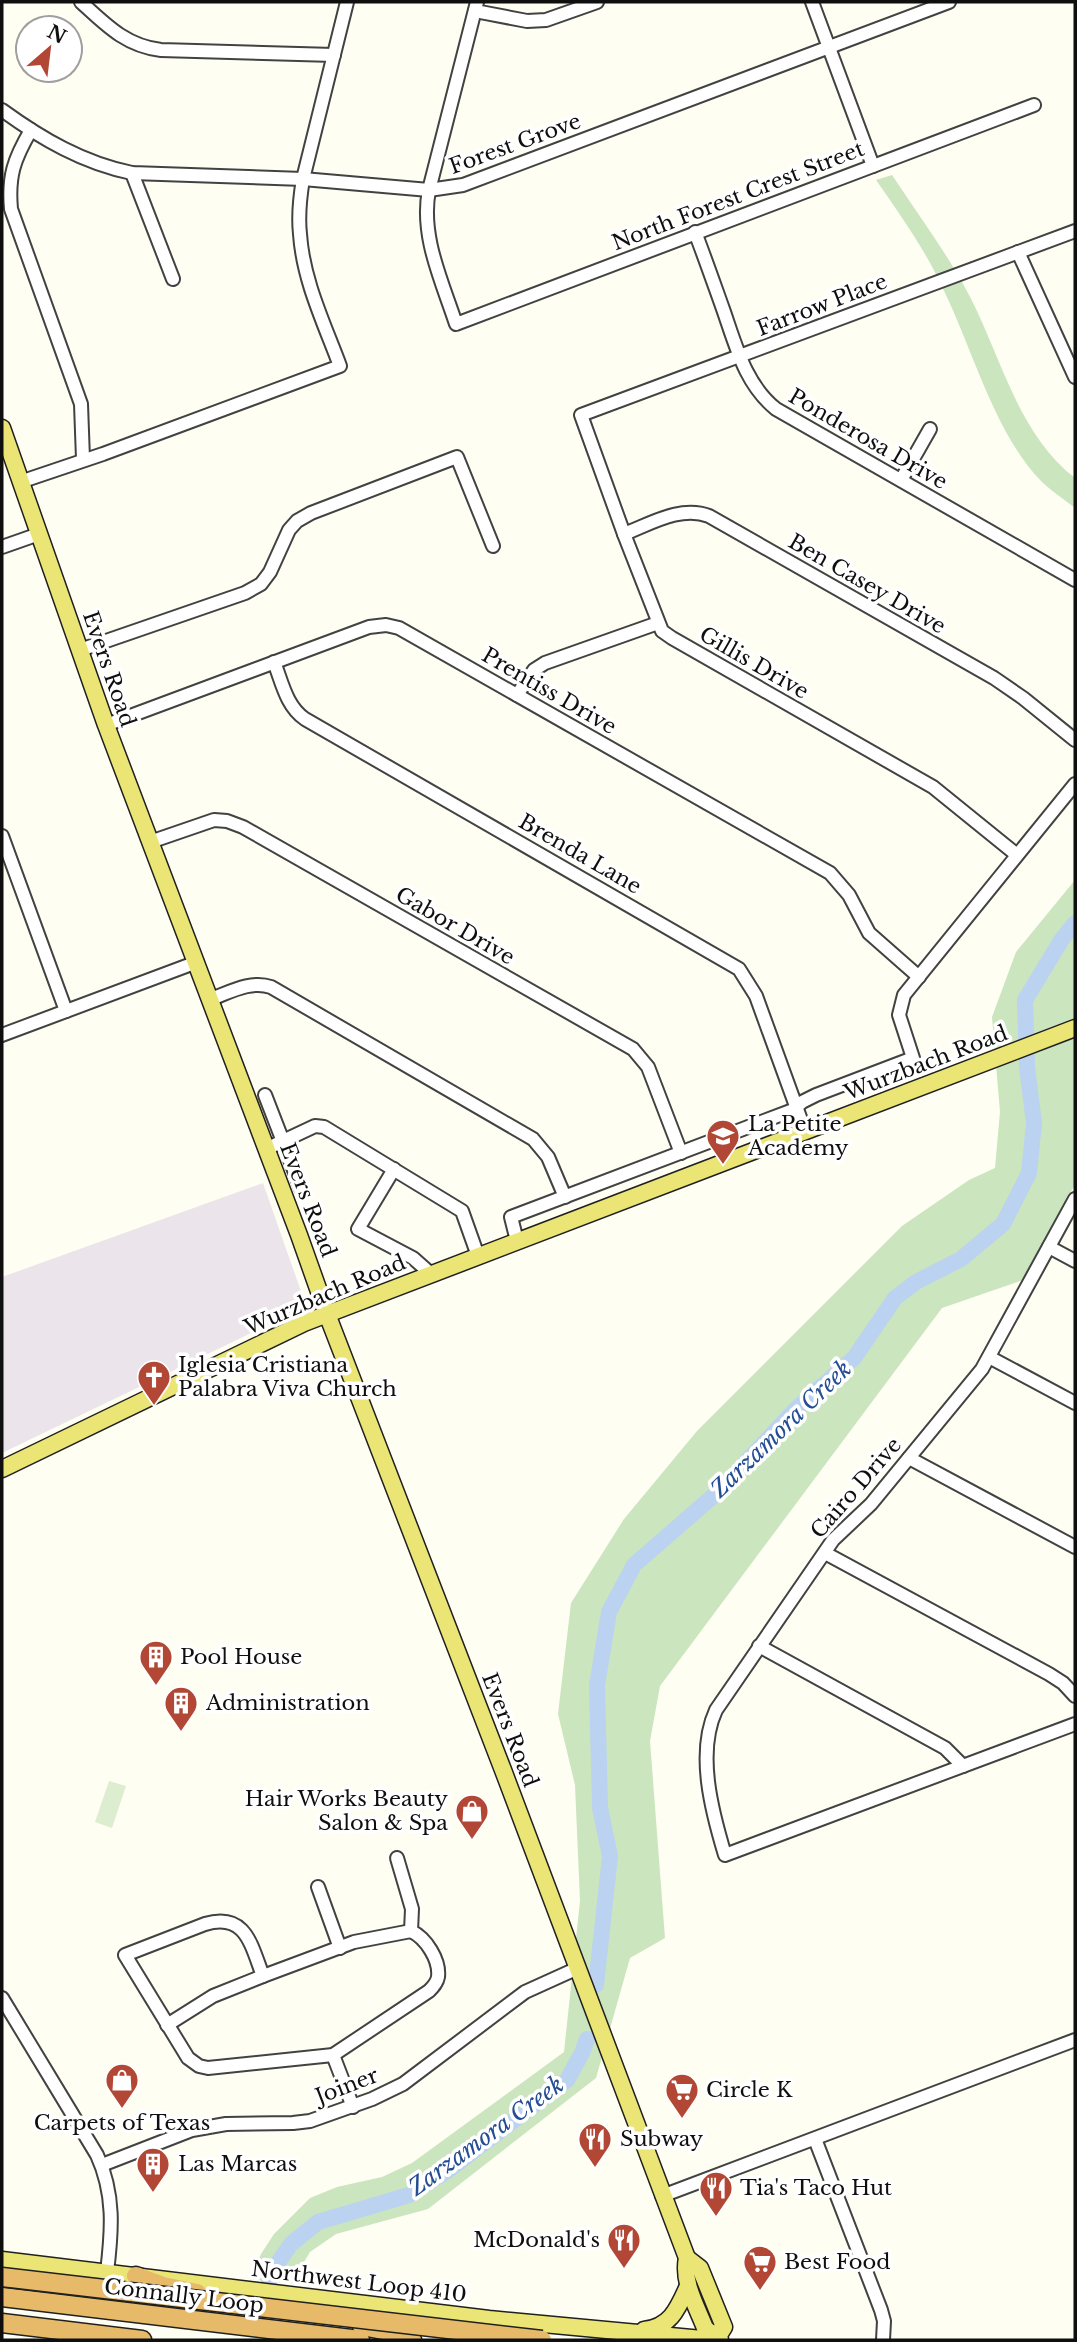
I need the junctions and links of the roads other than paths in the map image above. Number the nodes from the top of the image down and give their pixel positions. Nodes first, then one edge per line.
1 (81, 2) edge
2 (347, 2) edge
3 (597, 2) edge
4 (812, 2) edge
5 (949, 2) edge
6 (476, 6) edge
7 (830, 47) junction
8 (334, 55) junction
9 (1034, 105) dead end
10 (2, 110) edge
11 (31, 130) junction
12 (873, 166) junction
13 (132, 173) junction
14 (303, 179) junction
15 (429, 190) junction
16 (1075, 231) edge
17 (695, 232) junction
18 (1018, 253) junction
19 (173, 279) dead end
20 (740, 357) junction
21 (1075, 377) edge
22 (581, 415) joint
23 (2, 428) edge
24 (930, 429) dead end
25 (83, 459) junction
26 (901, 480) junction
27 (20, 482) junction
28 (39, 534) junction
29 (624, 534) junction
30 (493, 546) dead end
31 (2, 547) edge
32 (1075, 580) edge
33 (658, 623) junction
34 (80, 650) junction
35 (274, 662) junction
36 (517, 695) junction
37 (106, 725) junction
38 (1075, 740) edge
39 (1075, 784) edge
40 (2, 836) edge
41 (150, 842) junction
42 (1017, 855) junction
43 (197, 962) junction
44 (919, 976) junction
45 (211, 999) junction
46 (66, 1010) junction
47 (1068, 1031) edge
48 (2, 1035) edge
49 (265, 1095) dead end
50 (796, 1109) junction
51 (805, 1131) junction
52 (284, 1141) junction
53 (266, 1149) junction
54 (681, 1153) junction
55 (394, 1169) junction
56 (301, 1188) dead end
57 (565, 1197) junction
58 (1075, 1199) edge
59 (517, 1241) junction
60 (1049, 1247) junction
61 (478, 1256) junction
62 (1075, 1261) edge
63 (431, 1274) junction
64 (327, 1314) junction
65 (989, 1357) junction
66 (1075, 1403) edge
67 (909, 1458) junction
68 (2, 1469) edge
69 (1075, 1547) edge
70 (825, 1553) junction
71 (759, 1646) junction
72 (1075, 1696) edge
73 (1075, 1724) edge
74 (963, 1766) junction
75 (397, 1857) dead end
76 (318, 1888) dead end
77 (411, 1931) junction
78 (341, 1948) junction
79 (578, 1968) junction
80 (263, 1976) junction
81 (2, 1998) edge
82 (167, 2025) junction
83 (1075, 2039) edge
84 (333, 2054) junction
85 (353, 2107) junction
86 (814, 2139) junction
87 (102, 2165) junction
88 (662, 2196) junction
89 (687, 2258) junction
90 (2, 2260) edge
91 (107, 2272) junction
92 (136, 2276) junction
93 (2, 2277) edge
94 (688, 2286) junction
95 (2, 2297) edge
96 (2, 2323) edge
97 (627, 2331) junction
98 (717, 2338) edge
99 (142, 2340) edge
100 (360, 2340) edge
101 (412, 2340) edge
102 (542, 2340) edge
103 (656, 2340) edge
104 (883, 2340) edge

1 - 8 street
2 - 8 street
3 - 6 street
4 - 7 street
5 - 7 street, Forest Grove
6 - 15 street
7 - 12 street
7 - 15 street, Forest Grove
8 - 14 street
9 - 12 street, North Forest Crest Street
10 - 11 street, Forest Grove
11 - 13 street, Forest Grove
11 - 25 street
12 - 17 street, North Forest Crest Street
13 - 14 street, Forest Grove
13 - 19 street
14 - 15 street, Forest Grove
14 - 25 street
15 - 17 street, North Forest Crest Street
16 - 18 street, Farrow Place
17 - 20 street, Ponderosa Drive
18 - 20 street, Farrow Place
18 - 21 street
20 - 22 street, Farrow Place
20 - 26 street, Ponderosa Drive
22 - 29 street, Gillis Drive
23 - 27 main road, Evers Road
24 - 26 street
25 - 27 street
26 - 32 street, Ponderosa Drive
27 - 28 main road, Evers Road
28 - 31 street
28 - 34 main road, Evers Road
29 - 33 street, Gillis Drive
29 - 38 street, Ben Casey Drive
30 - 34 street
33 - 36 street
33 - 42 street, Gillis Drive
34 - 37 main road, Evers Road
35 - 36 street, Prentiss Drive
35 - 37 street, Prentiss Drive
35 - 50 street, Brenda Lane
36 - 44 street, Prentiss Drive
37 - 41 main road, Evers Road
39 - 42 street
40 - 46 street
41 - 43 main road, Evers Road
41 - 54 street, Gabor Drive
42 - 44 street
43 - 45 main road, Evers Road
43 - 46 street
44 - 50 street, Wurzbach Road
45 - 53 main road, Evers Road
45 - 57 street
46 - 48 street
47 - 51 main road, Wurzbach Road
49 - 52 street
50 - 51 street, Brenda Lane
50 - 54 street, Wurzbach Road
51 - 59 main road, Wurzbach Road
52 - 53 street
52 - 55 street
52 - 56 street
53 - 64 main road, Evers Road
54 - 57 street, Wurzbach Road
55 - 61 street
55 - 63 street
57 - 59 street, Wurzbach Road
58 - 60 street, Cairo Drive
59 - 61 main road, Wurzbach Road
60 - 62 street
60 - 65 street, Cairo Drive
61 - 63 main road, Wurzbach Road
63 - 64 main road, Wurzbach Road
64 - 68 main road, Wurzbach Road
64 - 79 main road, Evers Road
65 - 66 street
65 - 67 street, Cairo Drive
67 - 69 street
67 - 70 street, Cairo Drive
70 - 71 street, Cairo Drive
70 - 72 street
71 - 74 street
71 - 74 street, Cairo Drive
73 - 74 street
75 - 77 street
76 - 78 street
77 - 78 street
77 - 84 street
78 - 80 street
79 - 85 street, Joiner
79 - 88 main road, Evers Road
80 - 82 street
80 - 82 street
81 - 87 street
82 - 84 street
83 - 86 street
84 - 85 street
85 - 87 street, Joiner
86 - 88 street
86 - 104 street
87 - 91 street
88 - 89 main road, Evers Road
89 - 94 main road, Evers Road
89 - 98 main road, Evers Road
90 - 91 main road, Northwest Loop 410
91 - 92 main road, Northwest Loop 410
92 - 97 main road, Northwest Loop 410
92 - 101 highway
93 - 102 highway, bridge
94 - 97 main road
94 - 98 main road, Evers Road
95 - 100 highway, Connally Loop
96 - 99 highway
97 - 98 main road, Northwest Loop 410
97 - 103 main road

